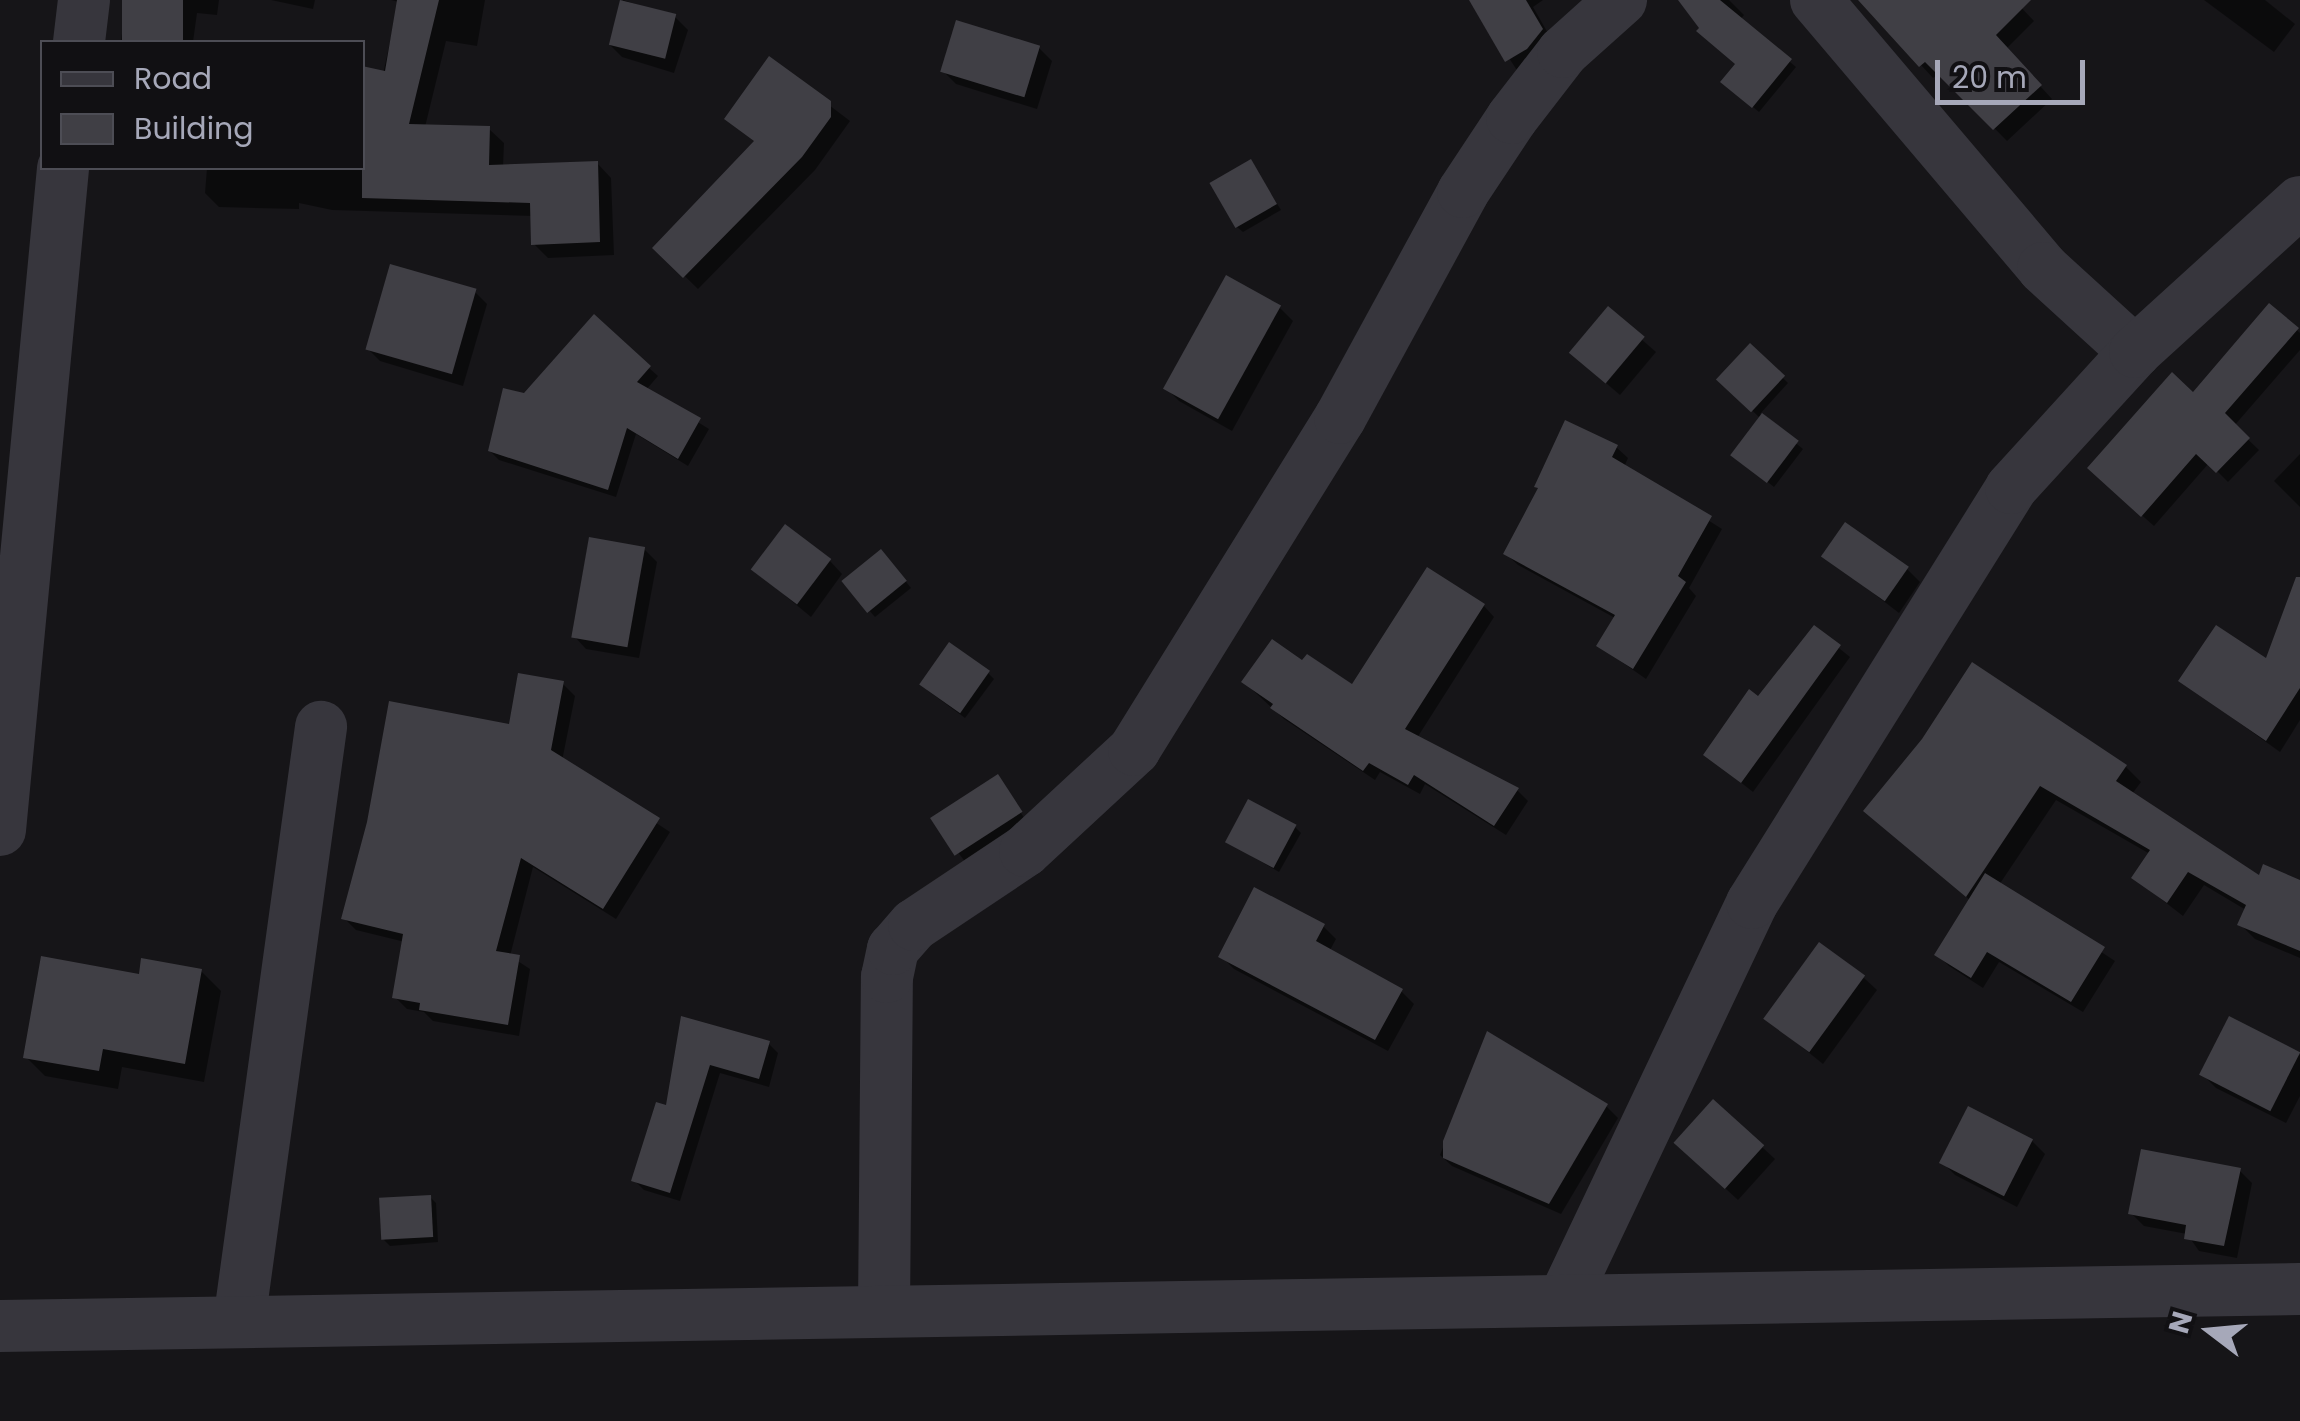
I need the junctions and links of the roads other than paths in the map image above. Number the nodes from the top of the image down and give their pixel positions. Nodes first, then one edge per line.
1 (84, 0) edge
2 (1621, 0) edge
3 (1816, 0) edge
4 (79, 40) edge
5 (63, 170) edge
6 (2300, 202) edge
7 (2136, 352) junction
8 (321, 727) dead end
9 (0, 830) edge
10 (2300, 1289) edge
11 (1564, 1298) junction
12 (884, 1310) junction
13 (239, 1322) junction
14 (0, 1326) edge

1 - 4 street
2 - 12 street
3 - 7 street
5 - 9 street
6 - 7 street
7 - 11 street
8 - 13 street
10 - 11 street
11 - 12 street
12 - 13 street
13 - 14 street

